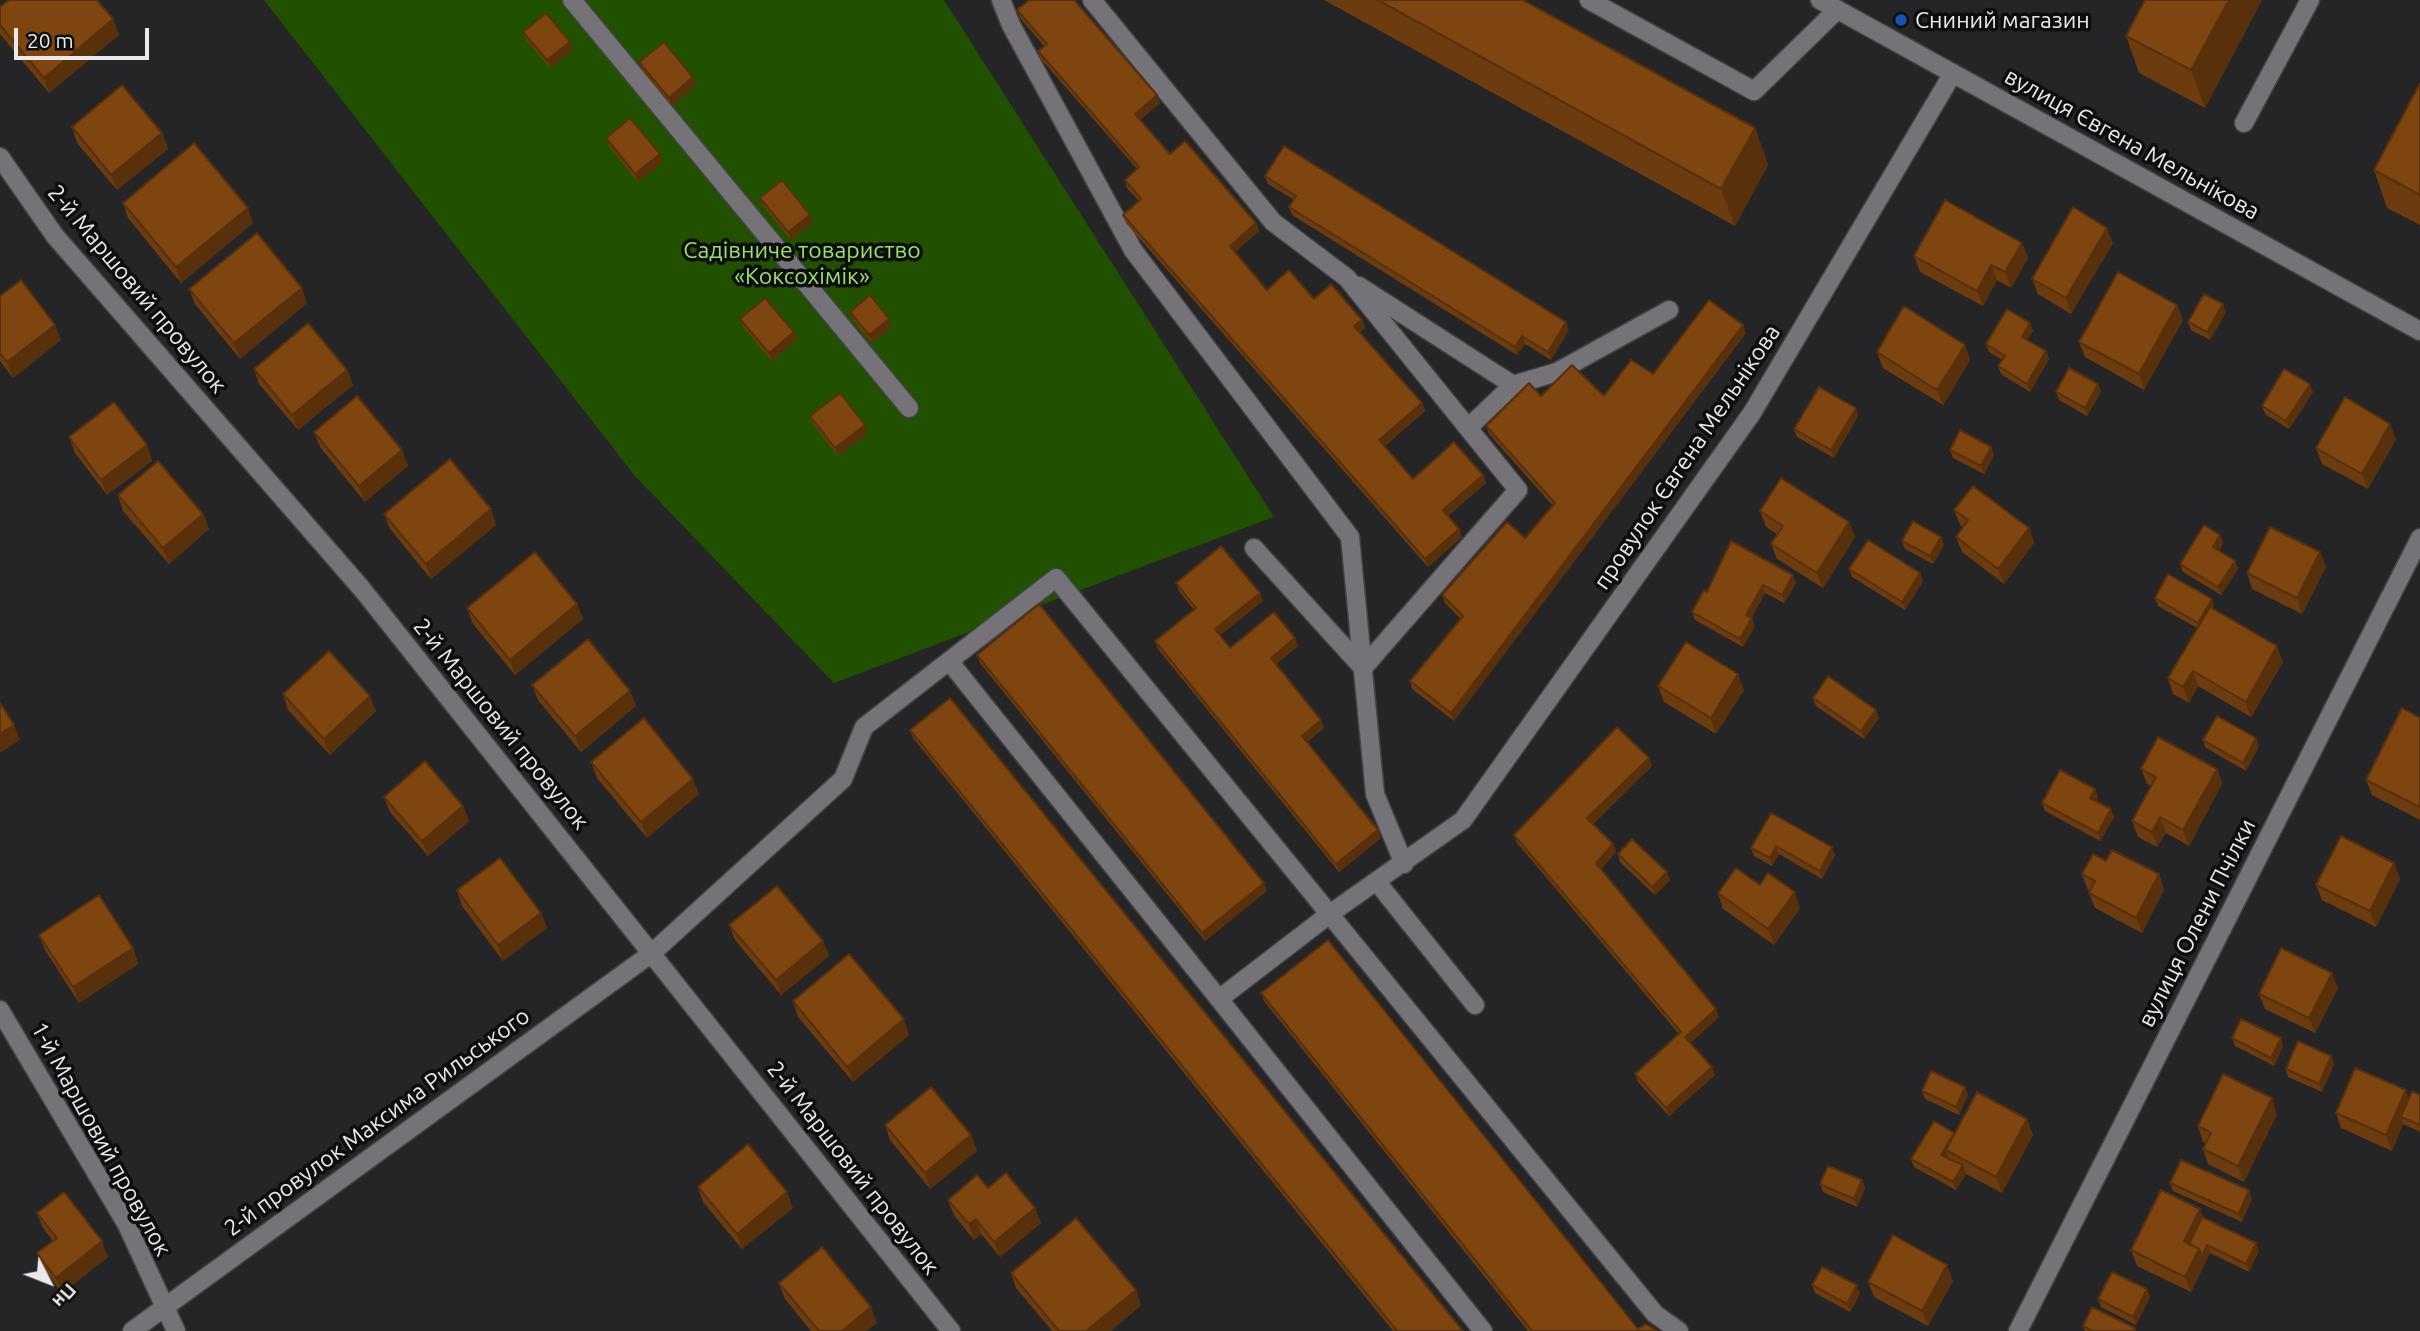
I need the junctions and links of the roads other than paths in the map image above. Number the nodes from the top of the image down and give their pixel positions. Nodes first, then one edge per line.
1 (572, 0) edge
2 (1001, 0) edge
3 (1092, 0) edge
4 (1589, 0) edge
5 (1819, 0) edge
6 (2310, 0) edge
7 (1838, 10) junction
8 (1954, 73) junction
9 (2244, 123) dead end
10 (0, 158) edge
11 (1347, 278) junction
12 (1669, 310) dead end
13 (2420, 331) edge
14 (1513, 385) junction
15 (909, 408) dead end
16 (1468, 428) junction
17 (2420, 538) edge
18 (1254, 548) dead end
19 (949, 661) junction
20 (1363, 668) junction
21 (1404, 864) junction
22 (1377, 883) junction
23 (1331, 913) junction
24 (652, 953) junction
25 (1219, 999) junction
26 (1475, 1005) dead end
27 (0, 1010) edge
28 (164, 1306) junction
29 (132, 1331) edge
30 (176, 1331) edge
31 (951, 1331) edge
32 (1483, 1331) edge
33 (1679, 1331) edge
34 (2018, 1331) edge

1 - 15 street
2 - 20 street
3 - 11 street
4 - 7 street
5 - 7 street, вулиця Євгена Мельнікова
6 - 9 street
7 - 8 street, вулиця Євгена Мельнікова
8 - 13 street, вулиця Євгена Мельнікова
8 - 21 street, провулок Євгена Мельнікова
10 - 24 street, 2-й Маршовий провулок
11 - 14 street
11 - 16 street
12 - 14 street
14 - 16 street
16 - 20 street
17 - 34 street, вулиця Олени Пчілки
18 - 20 street
19 - 23 street, 2-й провулок Максима Рильського
19 - 24 street, 2-й провулок Максима Рильського
19 - 25 street
20 - 21 street
21 - 22 street, провулок Євгена Мельнікова
22 - 23 street, провулок Євгена Мельнікова
22 - 26 street
23 - 25 street, провулок Євгена Мельнікова
23 - 33 street
24 - 28 street, 2-й провулок Максима Рильського
24 - 31 street, 2-й Маршовий провулок
25 - 32 street
27 - 28 street, 1-й Маршовий провулок
28 - 29 street, 2-й провулок Максима Рильського
28 - 30 street, 1-й Маршовий провулок

